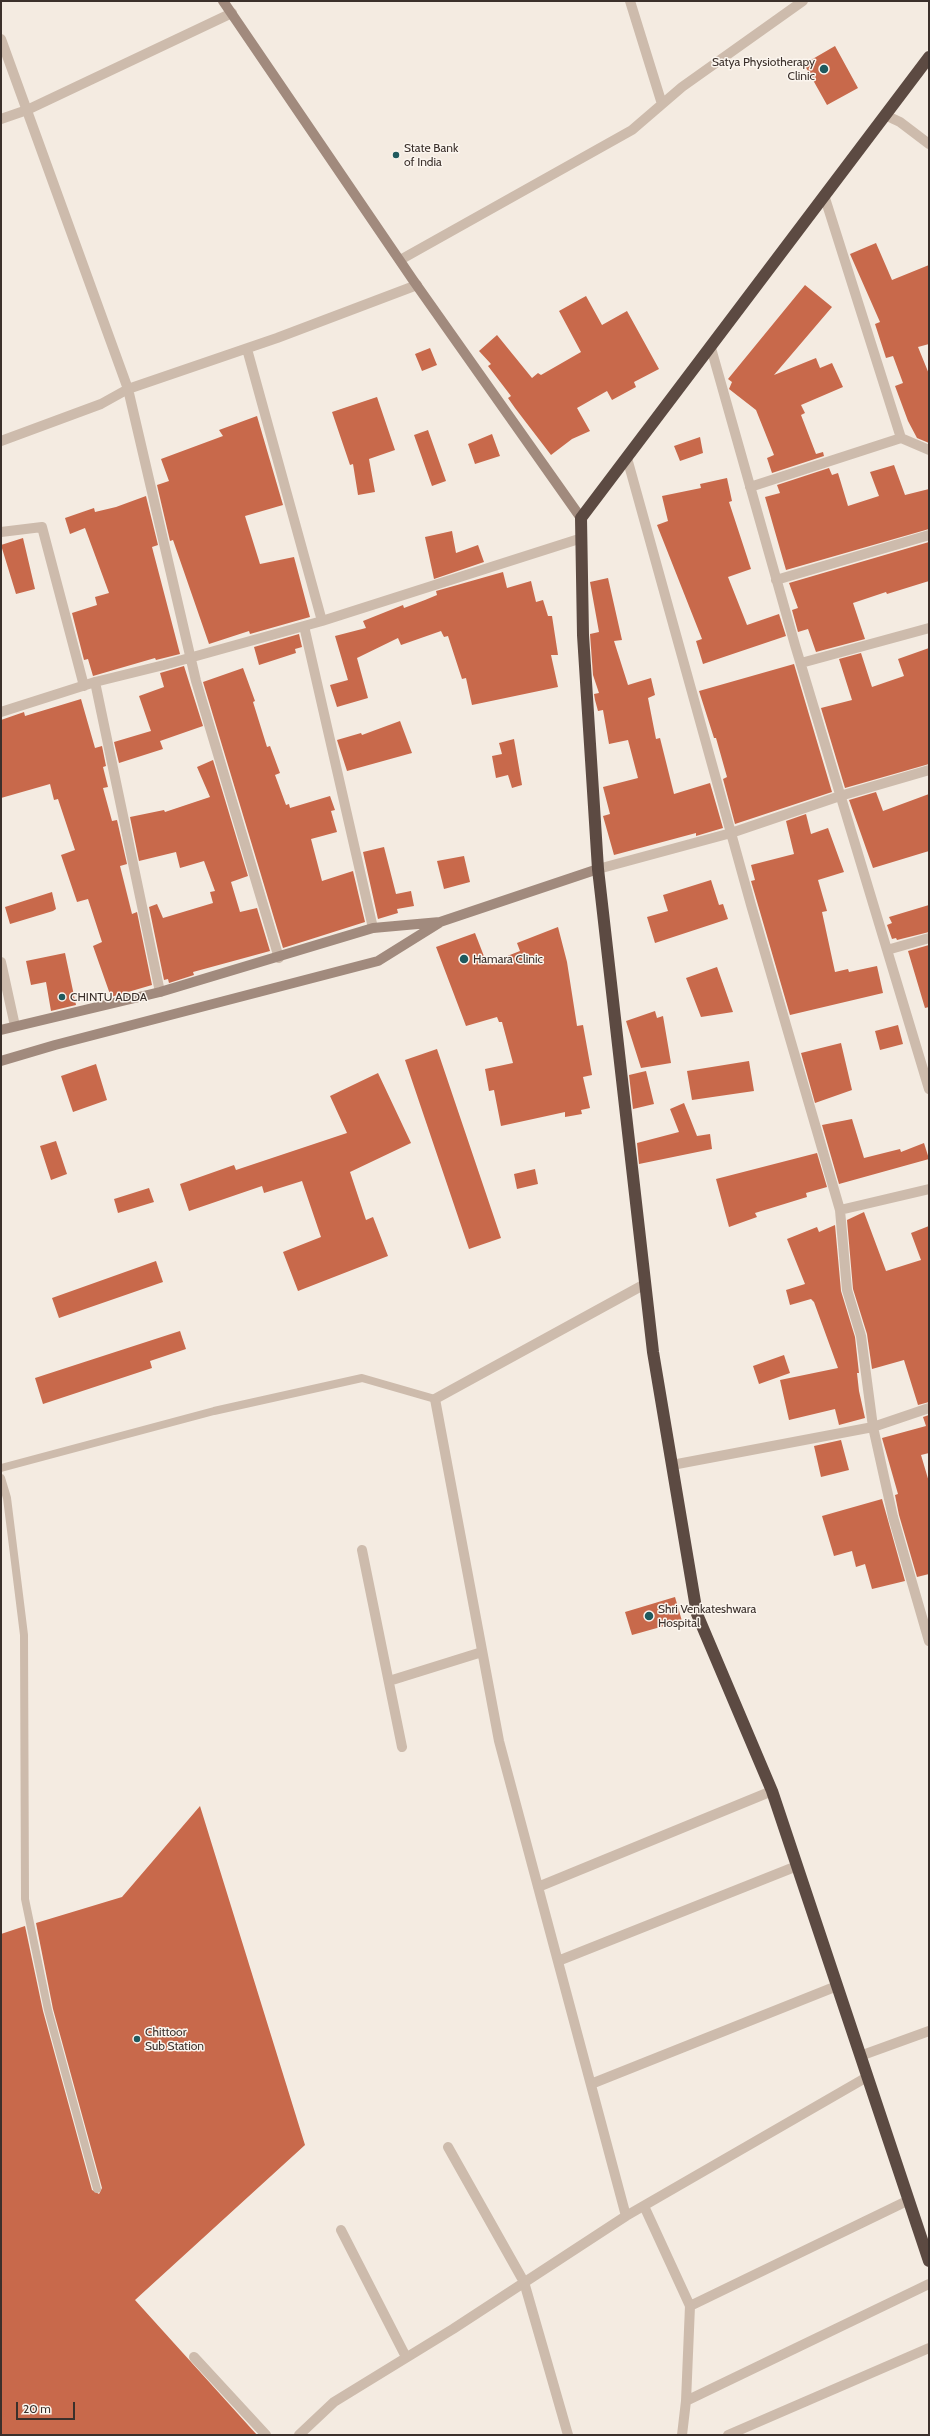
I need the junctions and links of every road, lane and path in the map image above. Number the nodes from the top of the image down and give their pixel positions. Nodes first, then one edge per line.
1 (224, 1) edge
2 (630, 1) edge
3 (804, 1) edge
4 (232, 14) junction
5 (1, 39) edge
6 (929, 56) edge
7 (662, 104) junction
8 (27, 110) junction
9 (885, 115) junction
10 (1, 119) edge
11 (929, 144) edge
12 (824, 195) junction
13 (400, 260) junction
14 (417, 285) junction
15 (711, 348) junction
16 (247, 349) junction
17 (128, 389) junction
18 (901, 438) junction
19 (1, 441) edge
20 (929, 450) edge
21 (627, 458) junction
22 (750, 487) junction
23 (581, 518) junction
24 (1, 532) edge
25 (929, 535) edge
26 (582, 538) junction
27 (776, 580) junction
28 (322, 621) junction
29 (304, 626) junction
30 (929, 628) edge
31 (191, 658) junction
32 (800, 663) junction
33 (95, 682) junction
34 (84, 686) junction
35 (1, 712) edge
36 (929, 770) edge
37 (840, 796) junction
38 (731, 833) junction
39 (598, 868) junction
40 (440, 922) junction
41 (373, 928) junction
42 (929, 938) edge
43 (887, 950) junction
44 (279, 958) junction
45 (1, 962) edge
46 (160, 992) junction
47 (14, 1026) junction
48 (1, 1030) edge
49 (1, 1061) edge
50 (929, 1089) edge
51 (929, 1189) edge
52 (840, 1210) junction
53 (645, 1284) junction
54 (435, 1399) junction
55 (929, 1408) edge
56 (873, 1427) junction
57 (672, 1465) junction
58 (1, 1468) edge
59 (1, 1478) edge
60 (362, 1550) dead end
61 (929, 1641) edge
62 (482, 1652) junction
63 (389, 1681) junction
64 (402, 1746) dead end
65 (772, 1791) junction
66 (797, 1866) junction
67 (538, 1887) junction
68 (558, 1961) junction
69 (837, 1986) junction
70 (929, 2031) edge
71 (860, 2056) junction
72 (867, 2077) junction
73 (591, 2084) junction
74 (448, 2147) dead end
75 (97, 2189) dead end
76 (909, 2200) junction
77 (644, 2206) junction
78 (626, 2216) junction
79 (340, 2230) dead end
80 (929, 2261) edge
81 (524, 2282) junction
82 (929, 2284) edge
83 (690, 2306) junction
84 (929, 2348) edge
85 (194, 2357) dead end
86 (406, 2357) junction
87 (686, 2402) junction
88 (266, 2435) edge
89 (299, 2435) edge
90 (568, 2435) edge
91 (682, 2435) edge
92 (728, 2435) edge

1 - 4 street
2 - 7 street
3 - 7 street
4 - 8 street
4 - 13 street
5 - 8 street
6 - 9 highway
7 - 13 street
8 - 10 street
8 - 17 street
9 - 11 street
9 - 12 highway
12 - 15 highway
12 - 18 street
13 - 14 street
14 - 16 street
14 - 23 street
15 - 21 highway
15 - 22 street
16 - 17 street
16 - 28 street
17 - 19 street
17 - 31 street
18 - 20 street
18 - 22 street
21 - 23 highway
21 - 38 street
22 - 27 street
23 - 26 highway
24 - 34 street
25 - 27 street
26 - 28 street
26 - 39 highway
27 - 32 street
28 - 29 street
29 - 31 street
29 - 41 street
30 - 32 street
31 - 33 street
31 - 44 street
32 - 37 street
33 - 34 street
33 - 46 street
34 - 35 street
36 - 37 street
37 - 38 street
37 - 43 street
38 - 39 street
38 - 52 street
39 - 40 street
39 - 53 highway
40 - 41 street
40 - 49 street
41 - 44 street
42 - 43 street
43 - 50 street
44 - 46 street
45 - 47 street
46 - 47 street
47 - 48 street
51 - 52 street
52 - 56 street
53 - 54 street
53 - 57 highway
54 - 58 lane
54 - 62 street
55 - 56 street
56 - 57 street
56 - 61 street
57 - 65 highway
59 - 75 lane
60 - 63 street
62 - 63 street
62 - 67 street
63 - 64 street
65 - 66 highway
65 - 67 street
66 - 68 street
66 - 69 highway
67 - 68 street
68 - 73 street
69 - 71 highway
69 - 73 street
70 - 71 street
71 - 72 highway
72 - 76 highway
72 - 77 street
73 - 78 street
74 - 81 street
76 - 80 highway
76 - 83 street
77 - 78 street
77 - 83 street
78 - 81 street
79 - 86 street
81 - 86 street
81 - 90 street
82 - 87 street
83 - 87 street
84 - 92 street
85 - 88 street
86 - 89 street
87 - 91 street

